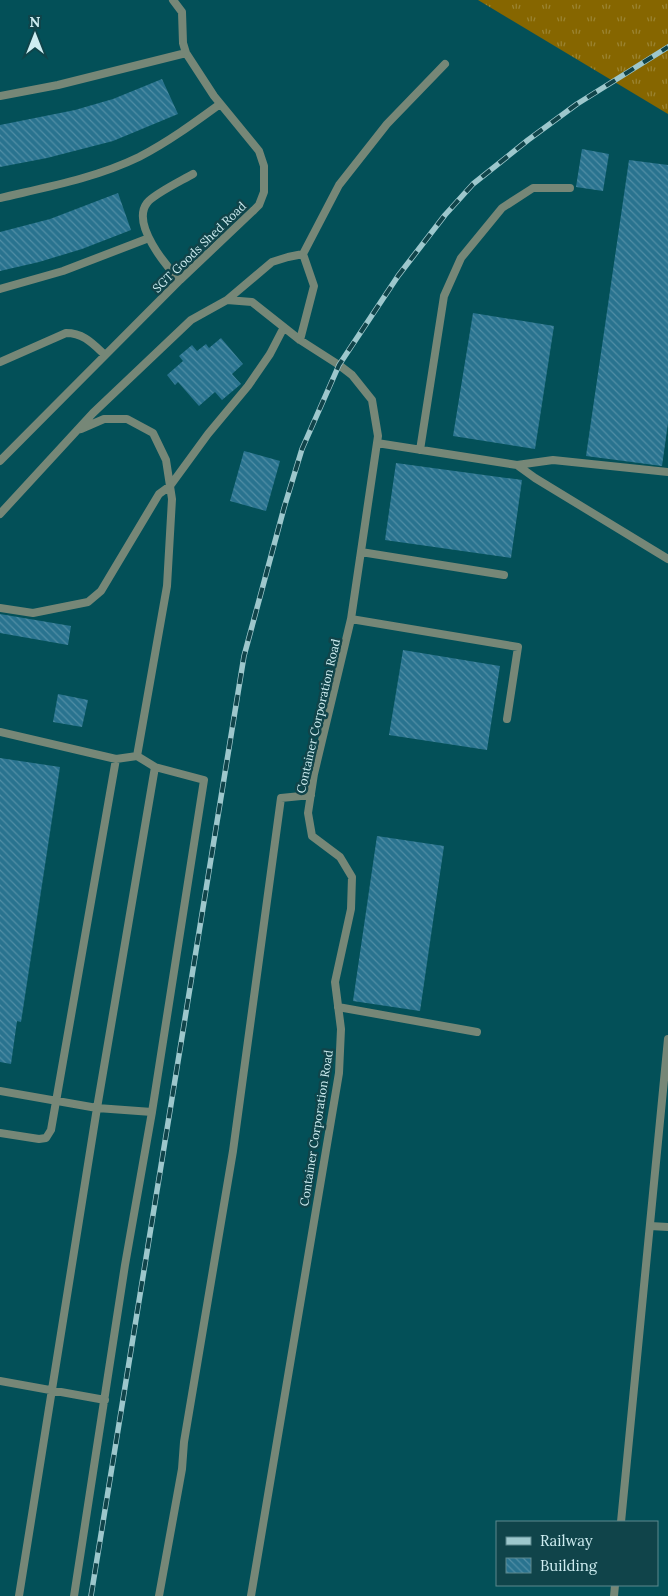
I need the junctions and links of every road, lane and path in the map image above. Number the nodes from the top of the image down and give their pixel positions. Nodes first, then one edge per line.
1 (173, 0) edge
2 (186, 53) junction
3 (446, 64) dead end
4 (0, 96) edge
5 (220, 104) junction
6 (193, 174) dead end
7 (570, 188) dead end
8 (0, 198) edge
9 (149, 238) junction
10 (303, 254) junction
11 (180, 280) junction
12 (0, 289) edge
13 (228, 300) junction
14 (284, 328) junction
15 (300, 340) junction
16 (106, 355) junction
17 (0, 362) edge
18 (76, 431) junction
19 (377, 443) junction
20 (420, 450) junction
21 (0, 461) edge
22 (517, 464) junction
23 (668, 472) edge
24 (170, 486) junction
25 (0, 514) edge
26 (361, 552) junction
27 (668, 559) edge
28 (504, 575) dead end
29 (0, 608) edge
30 (352, 619) junction
31 (507, 719) dead end
32 (0, 732) edge
33 (138, 756) junction
34 (116, 759) junction
35 (155, 767) junction
36 (311, 795) junction
37 (338, 1007) junction
38 (477, 1032) dead end
39 (668, 1039) edge
40 (0, 1091) edge
41 (56, 1102) junction
42 (97, 1108) junction
43 (152, 1112) junction
44 (0, 1133) edge
45 (650, 1226) junction
46 (668, 1227) edge
47 (0, 1382) edge
48 (52, 1390) junction
49 (105, 1400) junction
50 (621, 1521) edge
51 (19, 1596) edge
52 (74, 1596) edge
53 (160, 1596) edge
54 (251, 1596) edge

1 - 2 lane
2 - 4 lane
2 - 5 lane, SGT Goods Shed Road
3 - 10 lane
5 - 8 lane
5 - 11 lane, SGT Goods Shed Road
6 - 9 lane
7 - 20 lane
9 - 11 lane
9 - 12 lane
10 - 13 lane
10 - 15 lane
11 - 16 lane, SGT Goods Shed Road
13 - 14 lane, Container Corporation Road
13 - 18 lane
14 - 15 lane, Container Corporation Road
14 - 24 lane
15 - 19 lane, Container Corporation Road
16 - 17 lane
16 - 21 lane, SGT Goods Shed Road
18 - 24 lane
18 - 25 lane
19 - 20 lane
19 - 26 lane, Container Corporation Road
20 - 22 lane
22 - 23 lane
22 - 27 lane
24 - 29 lane
24 - 33 lane
26 - 28 lane
26 - 30 lane, Container Corporation Road
30 - 31 lane
30 - 36 lane, Container Corporation Road
32 - 34 lane
33 - 34 lane
33 - 35 lane
34 - 41 lane
35 - 42 lane
35 - 43 lane
36 - 37 lane, Container Corporation Road
36 - 53 lane
37 - 38 lane
37 - 54 lane, Container Corporation Road
39 - 45 lane
40 - 41 lane
41 - 42 lane
41 - 44 lane
42 - 43 lane
42 - 48 lane
43 - 49 lane
45 - 46 lane
45 - 50 lane
47 - 48 lane
48 - 49 lane
48 - 51 lane
49 - 52 lane

